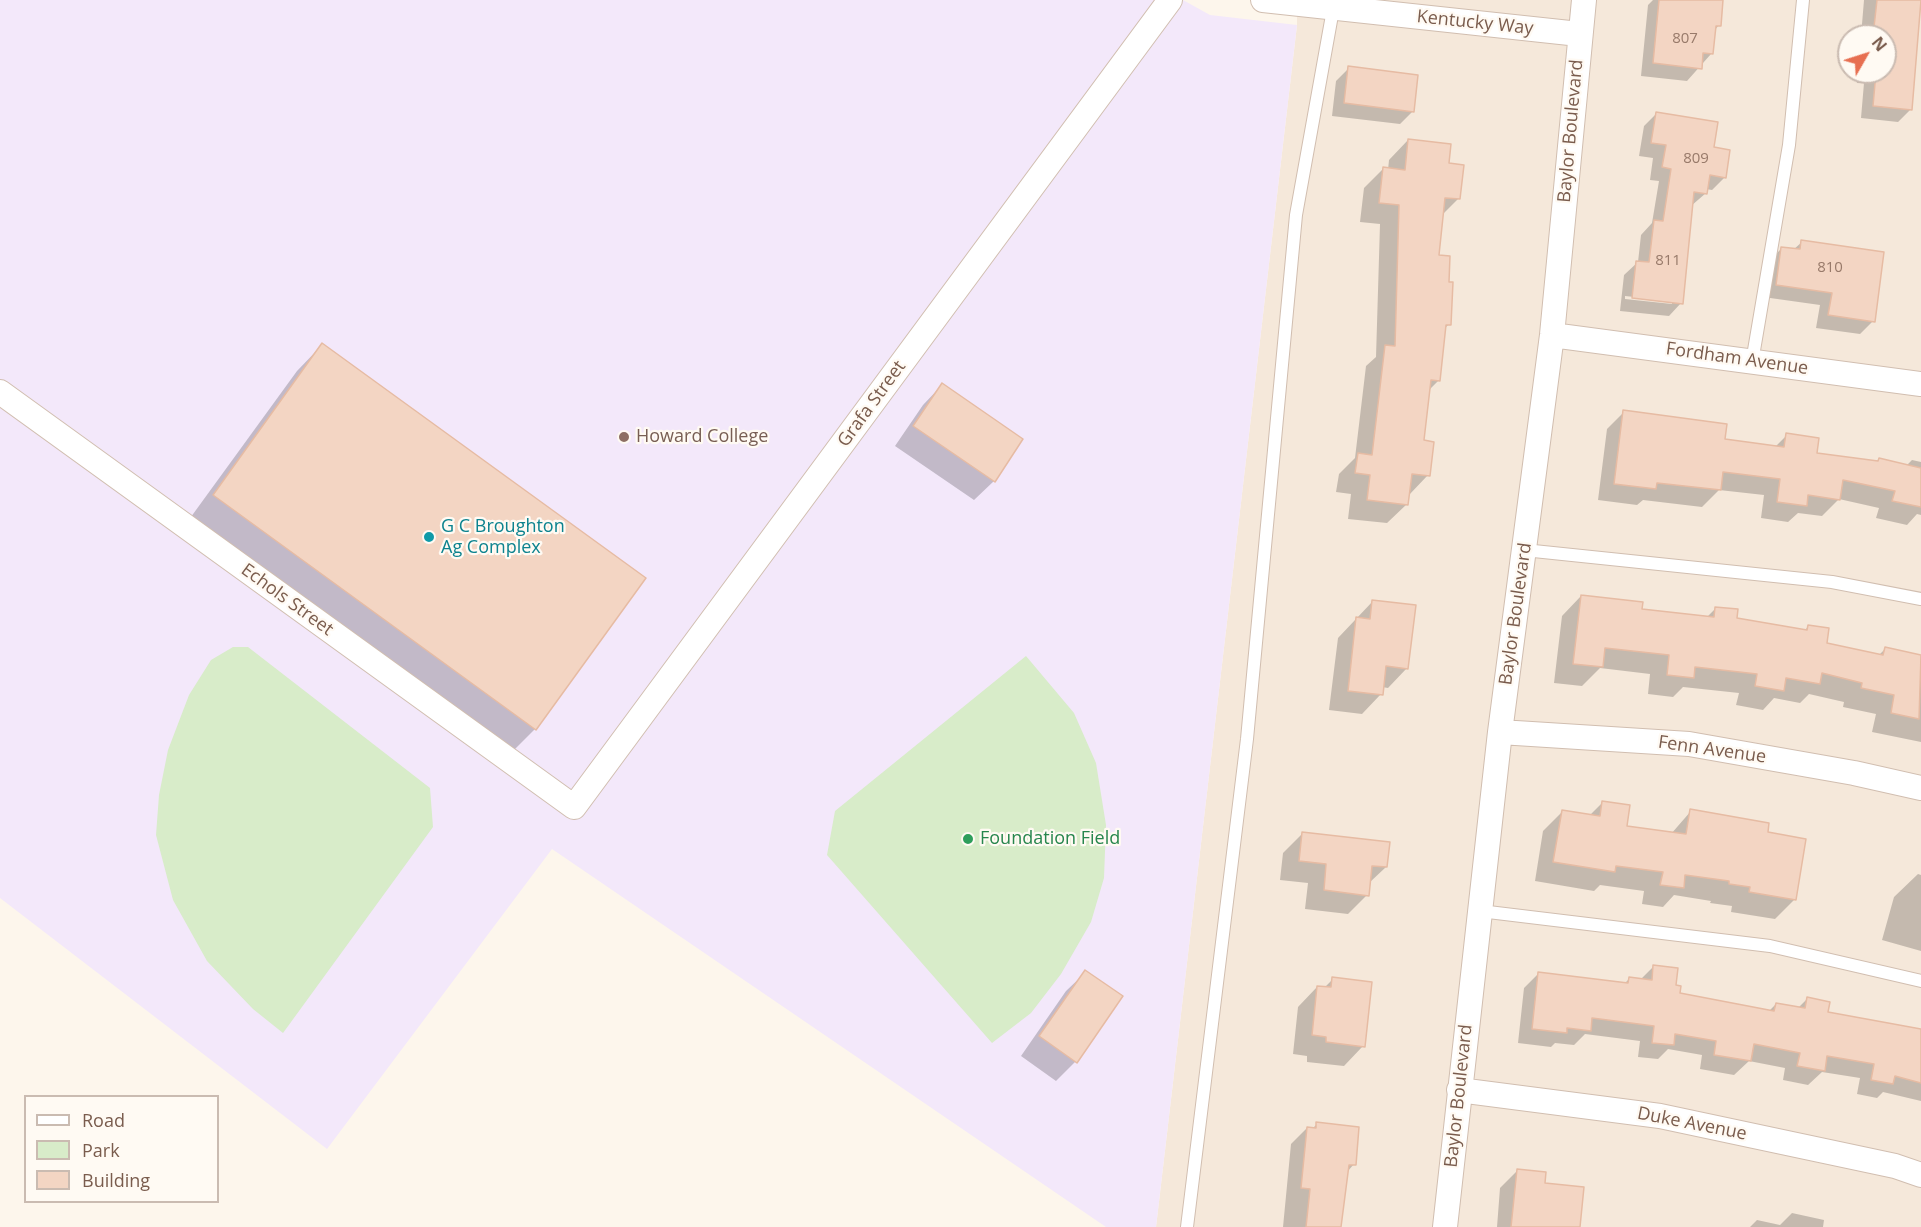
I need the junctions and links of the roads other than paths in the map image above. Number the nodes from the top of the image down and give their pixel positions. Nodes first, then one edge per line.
1 (1170, 0) edge
2 (1263, 0) edge
3 (1584, 0) edge
4 (1803, 0) edge
5 (1334, 4) edge
6 (1579, 34) junction
7 (1552, 335) junction
8 (1752, 362) junction
9 (1921, 384) edge
10 (0, 392) edge
11 (1524, 550) junction
12 (1921, 599) edge
13 (1500, 732) junction
14 (1921, 788) edge
15 (574, 807) joint
16 (1480, 911) junction
17 (1921, 981) edge
18 (1459, 1090) junction
19 (1921, 1174) edge
20 (1188, 1227) edge
21 (1445, 1227) edge

1 - 15 street, Grafa Street
2 - 5 street, Kentucky Way
3 - 6 street, Baylor Boulevard
4 - 8 lane
5 - 6 street, Kentucky Way
5 - 20 lane
6 - 7 street, Baylor Boulevard
7 - 8 street, Fordham Avenue
7 - 11 street, Baylor Boulevard
8 - 9 street, Fordham Avenue
10 - 15 street, Echols Street
11 - 12 lane
11 - 13 street, Baylor Boulevard
13 - 14 street, Fenn Avenue
13 - 16 street, Baylor Boulevard
16 - 17 lane
16 - 18 street, Baylor Boulevard
18 - 19 street, Duke Avenue
18 - 21 street, Baylor Boulevard

